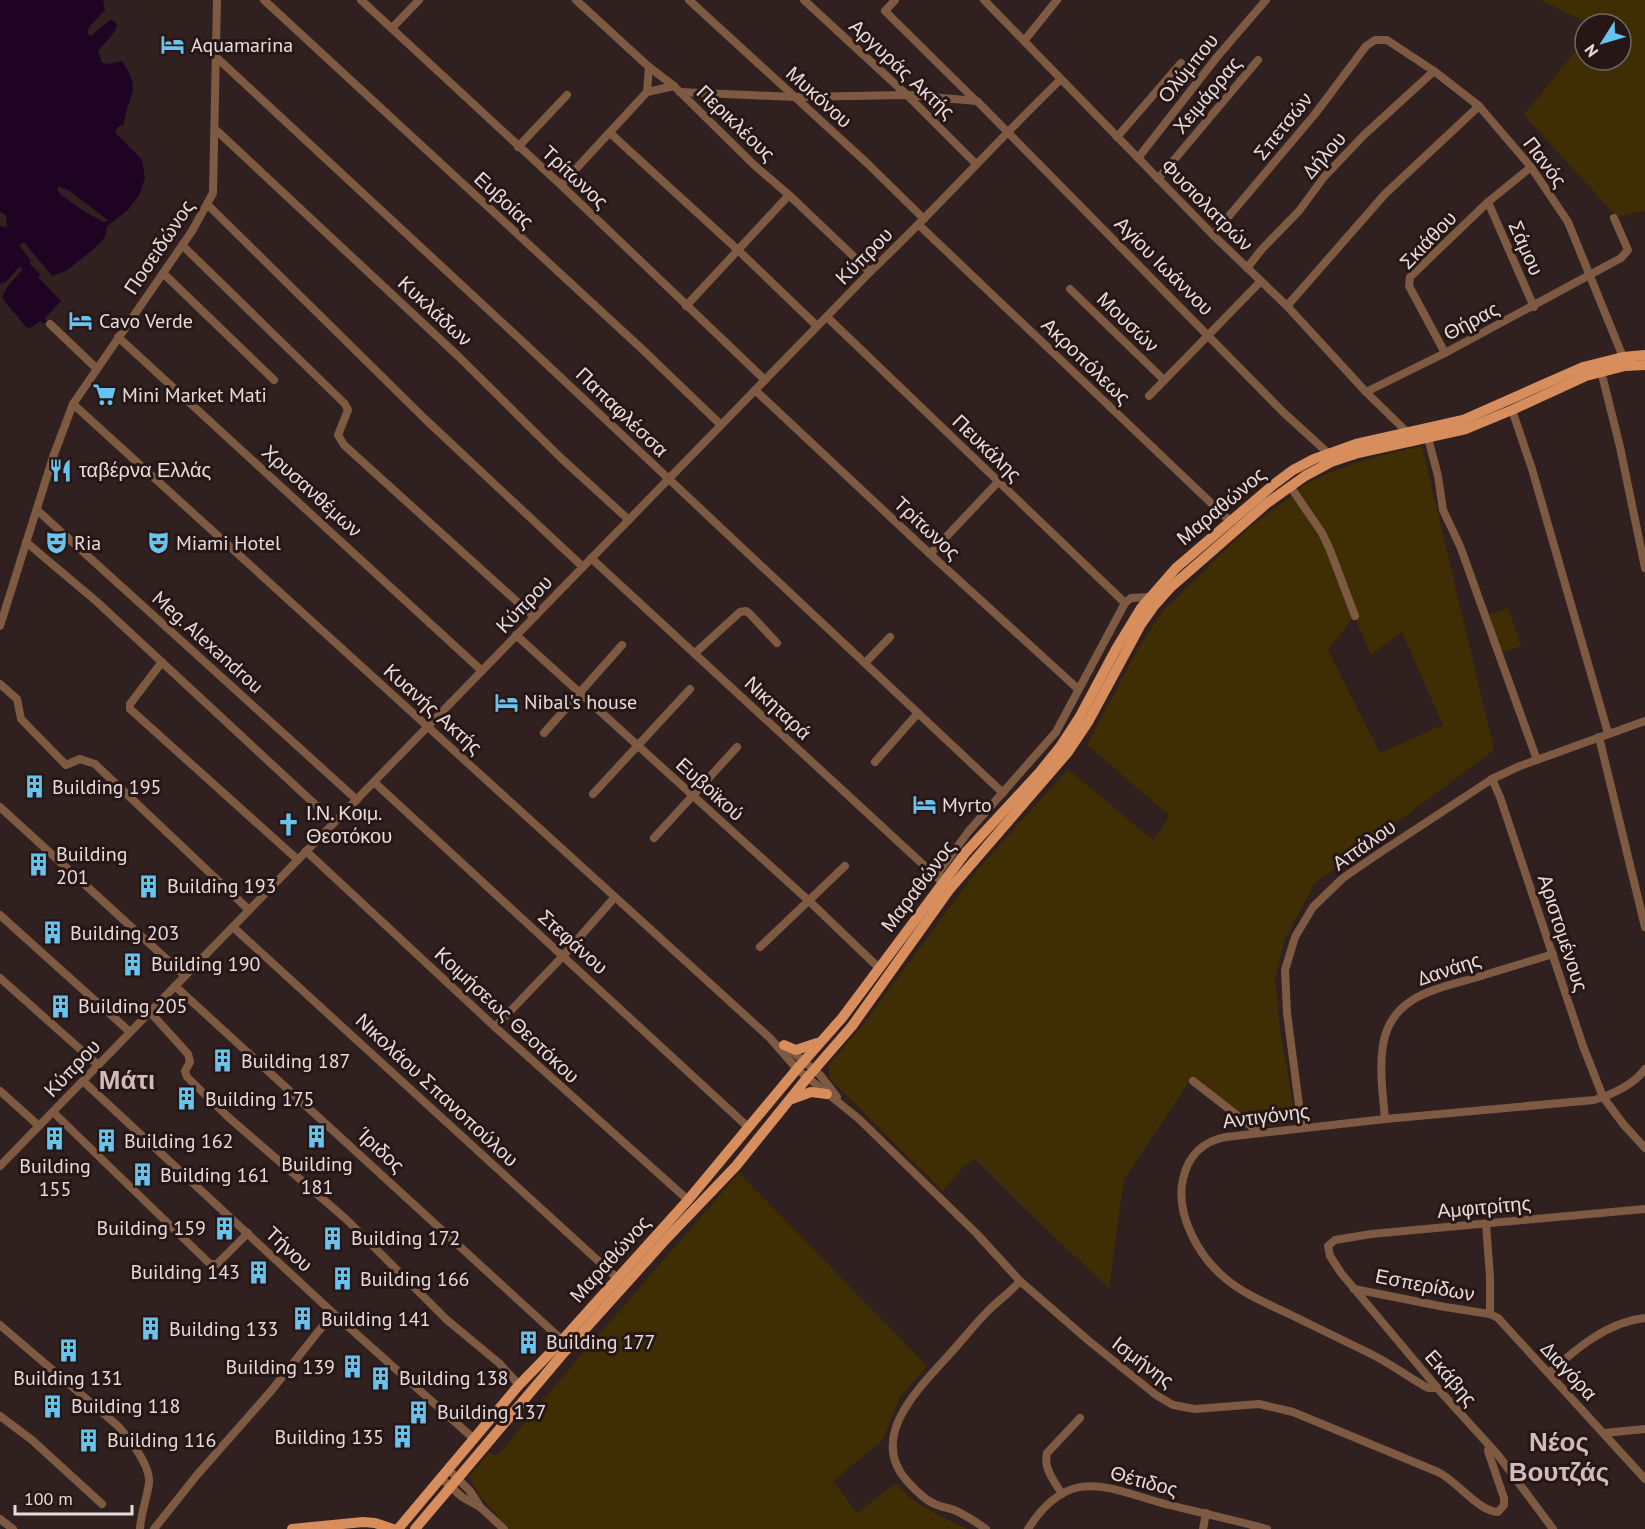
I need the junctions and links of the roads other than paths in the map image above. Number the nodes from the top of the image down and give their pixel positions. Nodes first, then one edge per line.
1 (217, 0) edge
2 (264, 0) edge
3 (361, 0) edge
4 (419, 0) edge
5 (576, 0) edge
6 (689, 0) edge
7 (804, 0) edge
8 (895, 0) edge
9 (984, 0) edge
10 (1057, 0) edge
11 (1266, 0) edge
12 (392, 28) junction
13 (1378, 40) joint
14 (1024, 41) junction
15 (216, 57) junction
16 (1258, 60) dead end
17 (1181, 63) dead end
18 (649, 67) junction
19 (1434, 71) junction
20 (1060, 80) junction
21 (677, 89) junction
22 (647, 92) junction
23 (907, 95) junction
24 (567, 96) dead end
25 (795, 97) junction
26 (976, 101) junction
27 (1479, 106) junction
28 (215, 129) junction
29 (1007, 131) junction
30 (610, 133) junction
31 (1117, 136) junction
32 (518, 147) junction
33 (1138, 158) junction
34 (976, 164) junction
35 (1531, 167) junction
36 (1158, 179) junction
37 (561, 185) junction
38 (789, 195) junction
39 (1488, 202) junction
40 (208, 205) junction
41 (1614, 218) dead end
42 (922, 222) junction
43 (1213, 235) junction
44 (182, 245) junction
45 (738, 250) junction
46 (1247, 268) junction
47 (870, 272) junction
48 (162, 273) junction
49 (1591, 275) junction
50 (1261, 281) junction
51 (1070, 289) dead end
52 (686, 306) junction
53 (1287, 306) junction
54 (1534, 307) junction
55 (827, 317) junction
56 (50, 324) dead end
57 (817, 326) junction
58 (1208, 335) junction
59 (118, 337) junction
60 (1445, 353) junction
61 (1645, 355) edge
62 (1623, 357) junction
63 (1645, 365) edge
64 (96, 368) junction
65 (1601, 371) junction
66 (274, 380) dead end
67 (765, 380) junction
68 (1164, 380) junction
69 (755, 390) junction
70 (1366, 392) junction
71 (1149, 396) dead end
72 (73, 404) junction
73 (1512, 410) junction
74 (721, 425) junction
75 (1407, 432) junction
76 (1428, 438) junction
77 (1328, 453) junction
78 (668, 479) junction
79 (998, 482) junction
80 (1290, 486) junction
81 (37, 510) junction
82 (629, 520) junction
83 (1230, 521) junction
84 (27, 542) junction
85 (930, 554) junction
86 (591, 558) junction
87 (583, 567) junction
88 (1645, 568) edge
89 (1149, 597) junction
90 (1125, 603) junction
91 (1355, 616) dead end
92 (534, 617) junction
93 (0, 626) edge
94 (516, 635) junction
95 (890, 637) dead end
96 (777, 643) dead end
97 (622, 645) dead end
98 (695, 653) junction
99 (162, 662) junction
100 (865, 663) junction
101 (482, 671) junction
102 (0, 684) edge
103 (690, 689) dead end
104 (1078, 689) junction
105 (579, 693) junction
106 (918, 713) junction
107 (1645, 722) edge
108 (428, 727) junction
109 (544, 733) dead end
110 (1608, 733) junction
111 (1599, 736) junction
112 (638, 746) junction
113 (737, 747) dead end
114 (1537, 760) junction
115 (875, 762) dead end
116 (1492, 779) junction
117 (374, 782) junction
118 (1003, 793) junction
119 (593, 794) dead end
120 (693, 796) junction
121 (357, 800) junction
122 (0, 807) edge
123 (334, 822) junction
124 (654, 838) dead end
125 (306, 851) junction
126 (298, 860) junction
127 (844, 866) dead end
128 (942, 882) junction
129 (615, 897) junction
130 (808, 900) junction
131 (249, 910) junction
132 (0, 915) edge
133 (233, 927) junction
134 (1645, 927) edge
135 (760, 947) dead end
136 (1553, 954) junction
137 (563, 956) junction
138 (879, 968) junction
139 (185, 975) junction
140 (0, 978) edge
141 (175, 986) junction
142 (150, 1012) junction
143 (495, 1027) junction
144 (130, 1032) junction
145 (770, 1038) junction
146 (825, 1038) junction
147 (784, 1045) junction
148 (98, 1065) junction
149 (800, 1065) junction
150 (1645, 1069) edge
151 (810, 1074) junction
152 (83, 1081) junction
153 (1193, 1081) dead end
154 (0, 1091) edge
155 (827, 1094) junction
156 (1603, 1097) junction
157 (789, 1101) junction
158 (841, 1102) junction
159 (53, 1112) junction
160 (1385, 1119) junction
161 (39, 1126) junction
162 (749, 1128) junction
163 (1302, 1128) junction
164 (1260, 1133) junction
165 (1645, 1148) edge
166 (0, 1166) edge
167 (688, 1200) junction
168 (1645, 1209) edge
169 (1486, 1224) junction
170 (248, 1233) junction
171 (1328, 1246) joint
172 (617, 1278) junction
173 (1020, 1281) junction
174 (1354, 1289) junction
175 (333, 1313) junction
176 (1490, 1314) junction
177 (1645, 1318) edge
178 (0, 1325) edge
179 (562, 1340) junction
180 (1549, 1373) junction
181 (519, 1385) junction
182 (1437, 1388) junction
183 (0, 1416) edge
184 (1080, 1418) dead end
185 (1645, 1429) edge
186 (1604, 1433) junction
187 (474, 1439) junction
188 (1489, 1446) junction
189 (448, 1469) junction
190 (441, 1478) junction
191 (1645, 1479) edge
192 (455, 1483) junction
193 (1062, 1494) junction
194 (102, 1504) dead end
195 (411, 1512) junction
196 (1206, 1513) junction
197 (0, 1519) edge
198 (375, 1523) junction
199 (13, 1529) edge
200 (140, 1529) edge
201 (154, 1529) edge
202 (292, 1529) edge
203 (393, 1529) edge
204 (398, 1529) edge
205 (416, 1529) edge
206 (504, 1529) edge
207 (986, 1529) edge
208 (1028, 1529) edge
209 (1203, 1529) edge
210 (1267, 1529) edge
211 (1552, 1529) edge

1 - 15 street, Ποσειδώνος
2 - 74 street, Ευβοίας
3 - 12 street, Τρίτωνος
4 - 12 street
5 - 18 street, Περικλέους
6 - 25 street, Μυκόνου
7 - 23 street, Αργυράς Ακτής
8 - 26 street, Αγίου Ιωάννου
9 - 14 street, Φυσιολατρών
10 - 14 street
11 - 33 street, Ολύμπου
12 - 32 street, Τρίτωνος
13 - 19 street, Πανός
13 - 43 street, Σπετσών
14 - 20 street, Φυσιολατρών
15 - 28 street, Ποσειδώνος
15 - 78 street, Παπαφλέσσα
16 - 36 street, Χειμάρρας
17 - 31 street
18 - 21 street, Περικλέους
18 - 22 street
19 - 27 street, Πανός
19 - 46 street, Δήλου
20 - 29 street, Κύπρου
20 - 31 street, Φυσιολατρών
21 - 22 street
21 - 25 street
21 - 38 street, Περικλέους
22 - 30 street
23 - 25 street
23 - 26 street
23 - 34 street, Αργυράς Ακτής
24 - 32 street
25 - 42 street, Μυκόνου
26 - 29 street, Αγίου Ιωάννου
27 - 35 street, Πανός
27 - 53 street
28 - 40 street, Ποσειδώνος
28 - 82 street, Κυκλάδων
29 - 34 street, Κύπρου
29 - 58 street, Αγίου Ιωάννου
30 - 37 street
30 - 45 street
31 - 33 street, Φυσιολατρών
32 - 37 street, Τρίτωνος
33 - 36 street, Φυσιολατρών
34 - 42 street, Κύπρου
35 - 39 street, Σκιάθου
35 - 49 street, Πανός
36 - 43 street, Φυσιολατρών
37 - 52 street, Τρίτωνος
38 - 45 street
38 - 47 street, Περικλέους
39 - 54 street, Σάμου
39 - 60 street, Σκιάθου
40 - 44 street, Ποσειδώνος
40 - 87 street
41 - 49 street, Θήρας
42 - 47 street, Κύπρου
42 - 83 street, Ακροπόλεως
43 - 46 street, Φυσιολατρών
44 - 48 street, Ποσειδώνος
44 - 92 street
45 - 52 street
45 - 57 street
46 - 50 street, Φυσιολατρών
47 - 55 street, Κύπρου
48 - 59 street, Ποσειδώνος
48 - 66 street
49 - 54 street, Θήρας
49 - 62 street, Πανός
50 - 53 street, Φυσιολατρών
50 - 58 street, Μουσών
51 - 68 street, Μουσών
52 - 67 street, Τρίτωνος
53 - 70 street, Φυσιολατρών
54 - 60 street, Θήρας
55 - 57 street, Κύπρου
55 - 79 street, Πευκάλης
56 - 64 street
57 - 67 street, Κύπρου
58 - 68 street, Μουσών
58 - 77 street, Αγίου Ιωάννου
59 - 64 street, Ποσειδώνος
59 - 101 street, Χρυσανθέμων
60 - 70 street, Θήρας
61 - 62 main road, Μαραθώνος
62 - 75 main road, Μαραθώνος
63 - 65 main road, Μαραθώνος
64 - 72 street, Ποσειδώνος
65 - 73 main road, Μαραθώνος
65 - 88 street
67 - 69 street, Κύπρου
68 - 71 street, Μουσών
69 - 74 street, Κύπρου
69 - 85 street, Τρίτωνος
70 - 75 street, Φυσιολατρών
72 - 81 street, Ποσειδώνος
72 - 108 street, Κυανής Ακτής
73 - 76 main road, Μαραθώνος
73 - 110 street
74 - 78 street, Κύπρου
75 - 77 main road, Μαραθώνος
76 - 80 main road, Μαραθώνος
76 - 114 street
77 - 83 main road, Μαραθώνος
78 - 82 street, Κύπρου
78 - 100 street, Παπαφλέσσα
79 - 85 street
79 - 90 street, Πευκάλης
80 - 91 street
80 - 151 main road, Μαραθώνος
81 - 84 street, Ποσειδώνος
81 - 121 street, Meg. Alexandrou
82 - 86 street, Κύπρου
83 - 89 main road, Μαραθώνος
84 - 93 street, Ποσειδώνος
84 - 99 street
85 - 104 street, Τρίτωνος
86 - 87 street, Κύπρου
86 - 98 street, Νικηταρά
87 - 92 street, Κύπρου
89 - 90 street
89 - 128 main road, Μαραθώνος
90 - 104 street
92 - 94 street, Κύπρου
94 - 101 street, Κύπρου
94 - 105 street, Ευβοϊκού
95 - 100 street
96 - 98 street
97 - 105 street
98 - 128 street, Νικηταρά
99 - 123 street
99 - 126 street
100 - 106 street, Παπαφλέσσα
101 - 108 street, Κύπρου
102 - 131 street
103 - 112 street
104 - 118 street
105 - 109 street
105 - 112 street, Ευβοϊκού
106 - 115 street
106 - 118 street, Παπαφλέσσα
107 - 110 street, Αττάλου
108 - 117 street, Κύπρου
108 - 129 street, Κυανής Ακτής
110 - 111 street, Αττάλου
111 - 114 street, Αττάλου
111 - 134 street
112 - 119 street
112 - 120 street, Ευβοϊκού
113 - 120 street
114 - 116 street, Αττάλου
116 - 136 street, Αριστομένους
116 - 163 street, Αττάλου
117 - 121 street, Κύπρου
117 - 137 street, Στεφάνου
118 - 128 street
120 - 124 street
120 - 130 street, Ευβοϊκού
121 - 123 street, Κύπρου
122 - 139 street
123 - 125 street, Κύπρου
125 - 126 street, Κύπρου
125 - 143 street, Κοιμήσεως Θεοτόκου
126 - 131 street, Κύπρου
127 - 130 street
128 - 138 main road, Μαραθώνος
129 - 137 street
129 - 145 street, Κυανής Ακτής
130 - 135 street
130 - 138 street, Ευβοϊκού
131 - 133 street, Κύπρου
132 - 144 street
133 - 139 street, Κύπρου
133 - 172 street, Νικολάου Σπανοπούλου
136 - 156 street, Αριστομένους
136 - 160 street, Δανάης
137 - 143 street
137 - 162 street, Στεφάνου
138 - 146 main road, Μαραθώνος
139 - 141 street, Κύπρου
140 - 148 street
141 - 142 street, Κύπρου
141 - 179 street, Ίριδος
142 - 144 street, Κύπρου
142 - 181 street
143 - 167 street, Κοιμήσεως Θεοτόκου
144 - 148 street, Κύπρου
145 - 147 street, Κυανής Ακτής
145 - 149 street, Κυανής Ακτής
146 - 147 main road
146 - 149 main road, Μαραθώνος
147 - 149 street, Κυανής Ακτής
148 - 152 street, Κύπρου
149 - 151 street
149 - 162 main road, Μαραθώνος
150 - 156 street, Αντιγόνης
151 - 155 street
151 - 157 main road, Μαραθώνος
151 - 158 street
152 - 159 street, Κύπρου
152 - 170 street, Τήνου
153 - 164 street
154 - 161 street
155 - 157 main road
155 - 158 street
156 - 160 street, Αντιγόνης
156 - 165 street, Αριστομένους
157 - 192 main road, Μαραθώνος
158 - 173 street, Ισμήνης
159 - 161 street, Κύπρου
159 - 170 street
160 - 163 street, Αντιγόνης
161 - 166 street, Κύπρου
162 - 167 main road, Μαραθώνος
163 - 164 street, Αντιγόνης
164 - 182 street, Αντιγόνης
167 - 172 main road, Μαραθώνος
168 - 169 street, Αμφιτρίτης
169 - 171 street, Αμφιτρίτης
169 - 176 street
170 - 175 street, Τήνου
171 - 174 street, Εκάβης
172 - 179 main road, Μαραθώνος
173 - 188 street, Ισμήνης
173 - 207 street
174 - 176 street, Εσπερίδων
174 - 182 street, Εκάβης
175 - 187 street, Τήνου
175 - 201 street
176 - 180 street, Διαγόρα
177 - 180 street
178 - 200 street
179 - 181 main road, Μαραθώνος
180 - 186 street, Διαγόρα
181 - 187 main road, Μαραθώνος
182 - 188 street, Εκάβης
183 - 194 street
184 - 193 street
185 - 186 street
186 - 191 street, Διαγόρα
187 - 189 main road, Μαραθώνος
188 - 211 street, Εκάβης
189 - 190 main road, Μαραθώνος
189 - 192 street
190 - 192 street
190 - 195 main road, Μαραθώνος
192 - 205 main road, Μαραθώνος
192 - 206 street
193 - 196 street, Θέτιδος
193 - 208 street, Θέτιδος
195 - 198 main road
195 - 204 main road, Μαραθώνος
196 - 209 street
196 - 210 street, Θέτιδος
197 - 199 street
198 - 202 main road
198 - 203 main road

